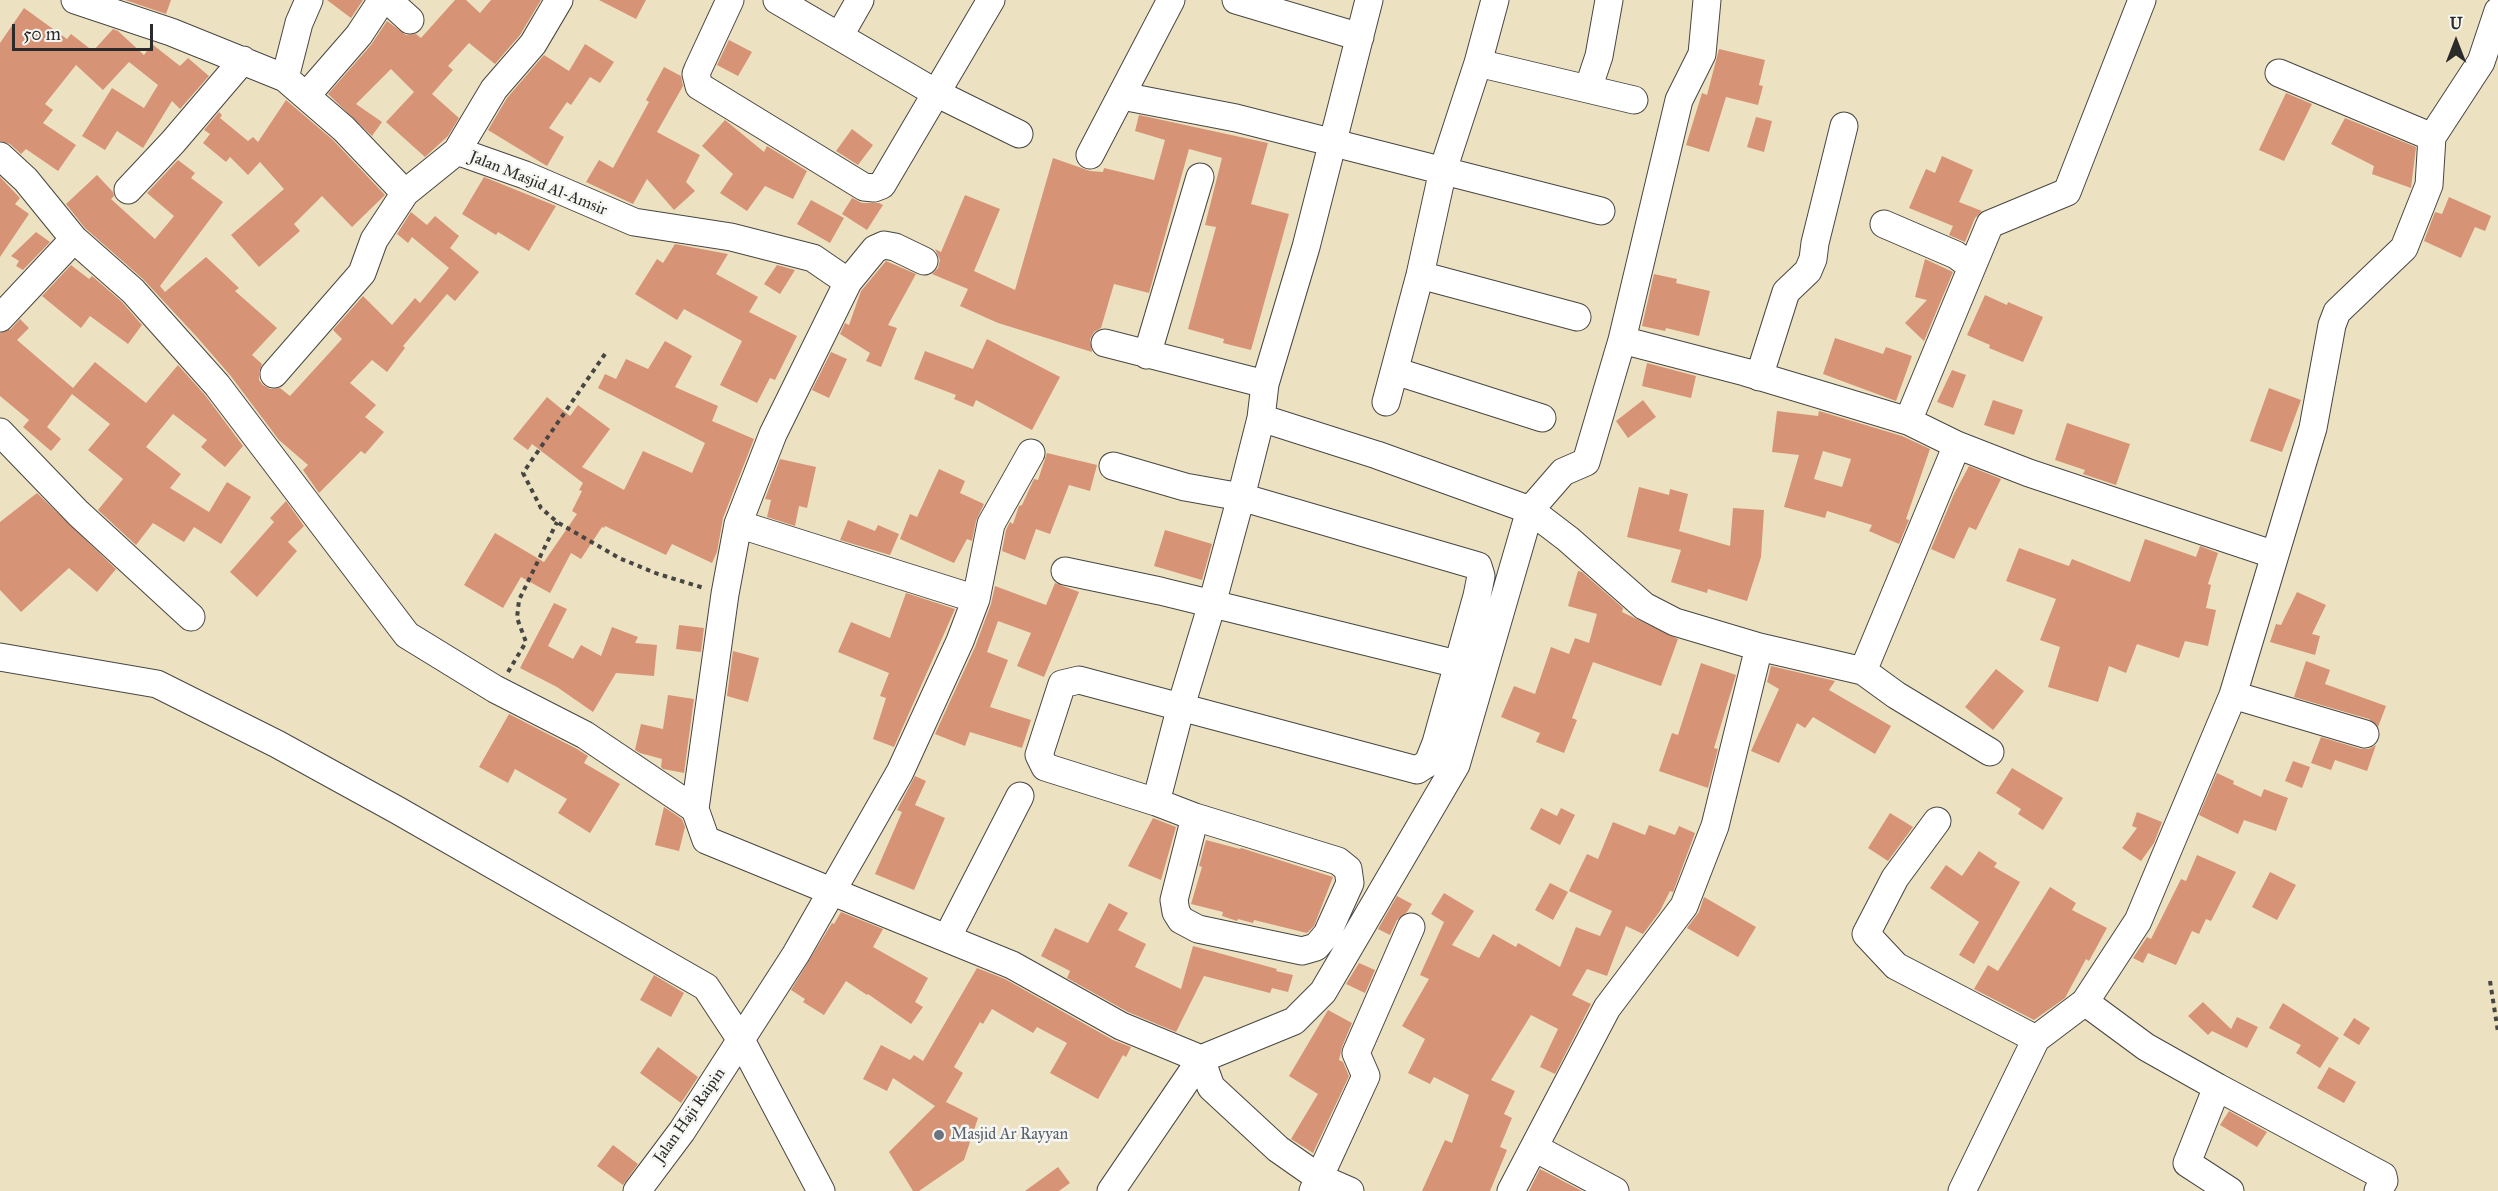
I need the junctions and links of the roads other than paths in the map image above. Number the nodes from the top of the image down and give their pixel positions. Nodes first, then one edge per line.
1 (75, 0) edge
2 (309, 0) edge
3 (381, 0) edge
4 (388, 0) edge
5 (559, 0) edge
6 (730, 0) edge
7 (777, 0) edge
8 (860, 0) edge
9 (991, 0) edge
10 (1171, 0) edge
11 (1236, 0) edge
12 (1369, 0) edge
13 (1495, 0) edge
14 (1609, 0) edge
15 (1707, 0) edge
16 (2142, 0) edge
17 (2498, 11) edge
18 (410, 20) dead end
19 (840, 35) junction
20 (1360, 37) junction
21 (243, 60) junction
22 (1478, 63) junction
23 (2279, 74) dead end
24 (285, 78) junction
25 (1588, 89) junction
26 (936, 93) junction
27 (306, 96) junction
28 (1122, 96) junction
29 (1634, 100) dead end
30 (1844, 126) dead end
31 (1019, 135) dead end
32 (2432, 137) junction
33 (1334, 142) junction
34 (458, 151) junction
35 (1090, 155) dead end
36 (0, 156) edge
37 (1443, 170) junction
38 (1200, 177) dead end
39 (128, 190) dead end
40 (405, 193) junction
41 (1601, 210) dead end
42 (1884, 224) dead end
43 (74, 239) junction
44 (924, 261) dead end
45 (1972, 267) junction
46 (1420, 275) junction
47 (848, 282) junction
48 (1797, 304) dead end
49 (1576, 317) dead end
50 (0, 318) edge
51 (1622, 340) junction
52 (1105, 343) dead end
53 (1147, 355) junction
54 (1395, 371) junction
55 (274, 374) dead end
56 (1768, 379) junction
57 (1265, 384) junction
58 (1386, 402) dead end
59 (1261, 418) junction
60 (1542, 418) dead end
61 (1908, 421) junction
62 (0, 432) edge
63 (1957, 445) junction
64 (1031, 453) dead end
65 (1113, 466) dead end
66 (1241, 497) junction
67 (1530, 510) junction
68 (738, 524) junction
69 (2275, 555) junction
70 (1065, 571) dead end
71 (976, 598) junction
72 (1212, 604) junction
73 (191, 617) dead end
74 (1759, 647) junction
75 (0, 657) edge
76 (1457, 664) junction
77 (1863, 671) junction
78 (2233, 695) junction
79 (1181, 706) junction
80 (2365, 734) dead end
81 (1990, 752) dead end
82 (1020, 796) dead end
83 (1156, 802) junction
84 (695, 809) junction
85 (1195, 817) junction
86 (1937, 821) dead end
87 (831, 890) junction
88 (1411, 927) dead end
89 (947, 938) junction
90 (2085, 1002) junction
91 (2036, 1039) junction
92 (741, 1040) junction
93 (1201, 1059) junction
94 (2217, 1087) junction
95 (1535, 1148) junction
96 (1316, 1184) edge
97 (636, 1191) edge
98 (821, 1191) edge
99 (1111, 1191) edge
100 (1350, 1191) edge
101 (1511, 1191) edge
102 (1615, 1191) edge
103 (1962, 1191) edge
104 (2230, 1191) edge
105 (2378, 1191) edge

1 - 21 street
2 - 24 street
3 - 27 street
4 - 18 street
5 - 34 street
6 - 26 street
7 - 19 street
8 - 19 street
9 - 26 street
10 - 28 street
11 - 20 street
12 - 20 street
13 - 22 street
14 - 25 street
15 - 51 street
16 - 45 street
17 - 32 street
19 - 26 street
20 - 33 street
21 - 24 street
21 - 39 street
22 - 25 street
22 - 37 street
23 - 32 street
24 - 27 street
25 - 29 street
26 - 31 street
27 - 40 street
28 - 33 street
28 - 35 street
30 - 56 street
32 - 69 street
33 - 37 street
33 - 57 street
34 - 40 street, Jalan Masjid Al-Amsir
34 - 47 street, Jalan Masjid Al-Amsir
36 - 43 street
37 - 41 street
37 - 46 street
38 - 53 street
40 - 55 street, Jalan Masjid Al-Amsir
42 - 45 street
43 - 50 street
43 - 84 street
44 - 47 street
45 - 61 street
46 - 49 street
46 - 54 street
47 - 68 street
48 - 56 street
51 - 56 street
51 - 67 street
52 - 53 street
53 - 57 street
54 - 58 street
54 - 60 street
56 - 61 street
57 - 59 street
59 - 66 street
59 - 67 street
61 - 63 street
62 - 73 street
63 - 69 street
63 - 77 street
64 - 71 street, Jalan Haji Raipin
65 - 66 street
66 - 72 street
66 - 76 street
67 - 74 street
67 - 93 street
68 - 71 street
68 - 84 street
69 - 78 street
70 - 72 street
71 - 87 street, Jalan Haji Raipin
72 - 76 street
72 - 79 street
74 - 77 street
74 - 95 street
75 - 92 street
76 - 79 street
77 - 81 street
78 - 80 street
78 - 90 street
79 - 83 street
79 - 83 street
82 - 89 street
83 - 85 street
84 - 87 street
85 - 85 street
86 - 91 street
87 - 89 street
87 - 92 street, Jalan Haji Raipin
88 - 96 street
89 - 93 street
90 - 91 street
90 - 94 street
91 - 103 street
92 - 97 street, Jalan Haji Raipin
92 - 98 street
93 - 96 street
93 - 99 street
94 - 104 street
94 - 105 street
95 - 101 street
95 - 102 street
96 - 100 street

